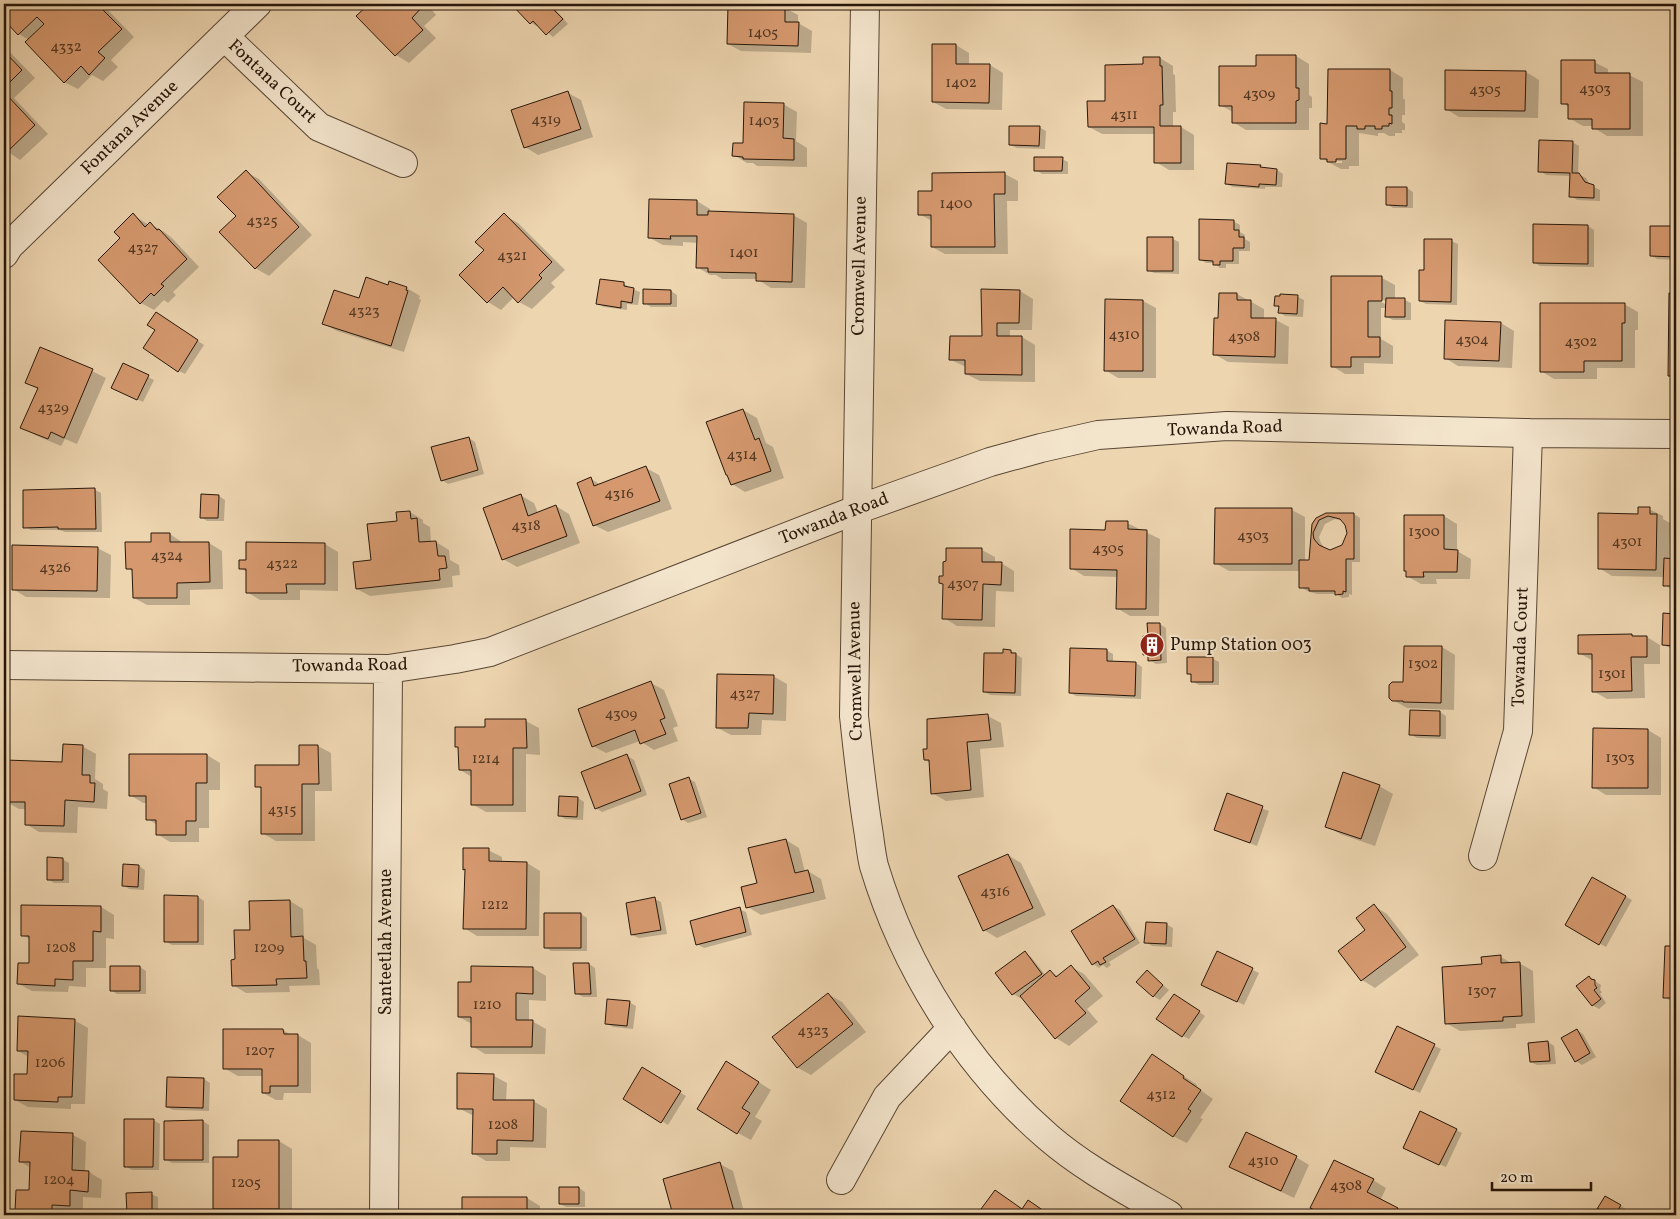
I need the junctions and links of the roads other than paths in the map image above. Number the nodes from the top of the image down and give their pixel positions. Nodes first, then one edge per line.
1 (257, 4) edge
2 (864, 4) edge
3 (224, 36) junction
4 (404, 163) dead end
5 (4, 254) edge
6 (1528, 432) junction
7 (1676, 434) edge
8 (856, 510) junction
9 (4, 665) edge
10 (388, 669) junction
11 (1483, 856) dead end
12 (952, 1028) junction
13 (841, 1180) dead end
14 (384, 1215) edge
15 (1169, 1215) edge

1 - 3 street, Fontana Avenue
2 - 8 street, Cromwell Avenue
3 - 4 street, Fontana Court
3 - 5 street, Fontana Avenue
6 - 7 street, Towanda Road
6 - 8 street, Towanda Road
6 - 11 street, Towanda Court
8 - 10 street, Towanda Road
8 - 12 street, Cromwell Avenue
9 - 10 street, Towanda Road
10 - 14 street, Santeetlah Avenue
12 - 13 street
12 - 15 street, Cromwell Avenue

